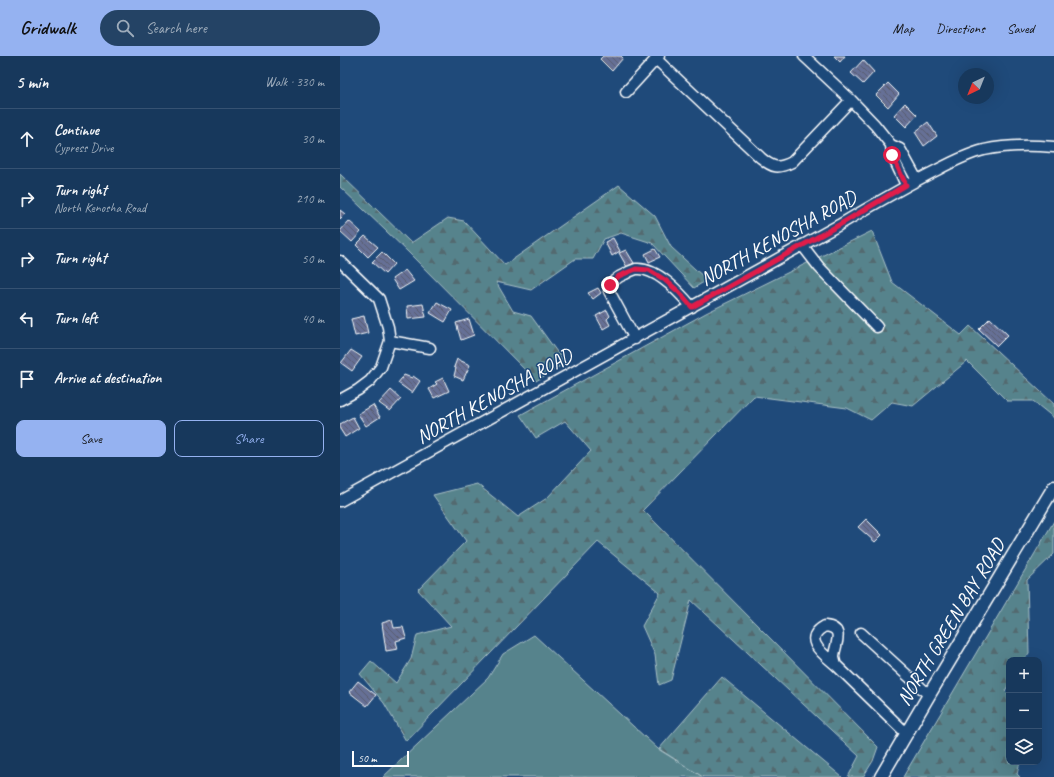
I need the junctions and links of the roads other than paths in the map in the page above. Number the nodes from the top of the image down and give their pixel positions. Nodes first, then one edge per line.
1 (804, 56) edge
2 (657, 58) edge
3 (626, 92) dead end
4 (851, 100) junction
5 (890, 145) junction
6 (1054, 146) edge
7 (917, 180) junction
8 (906, 185) junction
9 (802, 245) junction
10 (340, 261) edge
11 (692, 307) junction
12 (877, 327) dead end
13 (635, 339) junction
14 (390, 341) junction
15 (430, 348) dead end
16 (340, 400) edge
17 (1054, 486) edge
18 (340, 501) edge
19 (861, 633) dead end
20 (836, 665) dead end
21 (929, 695) junction
22 (907, 734) junction
23 (881, 777) edge

1 - 4 street
2 - 3 street
2 - 4 street
4 - 5 street
5 - 7 street
5 - 8 street
6 - 7 street, NORTH KENOSHA ROAD
7 - 8 street, NORTH KENOSHA ROAD
8 - 9 street, NORTH KENOSHA ROAD
9 - 11 street, NORTH KENOSHA ROAD
9 - 12 street
10 - 14 street
11 - 13 street, NORTH KENOSHA ROAD
11 - 13 street
13 - 18 street, NORTH KENOSHA ROAD
14 - 15 street
14 - 16 street
17 - 21 main road, NORTH GREEN BAY ROAD
19 - 21 street
20 - 22 street
21 - 22 main road, NORTH GREEN BAY ROAD
22 - 23 main road, NORTH GREEN BAY ROAD

